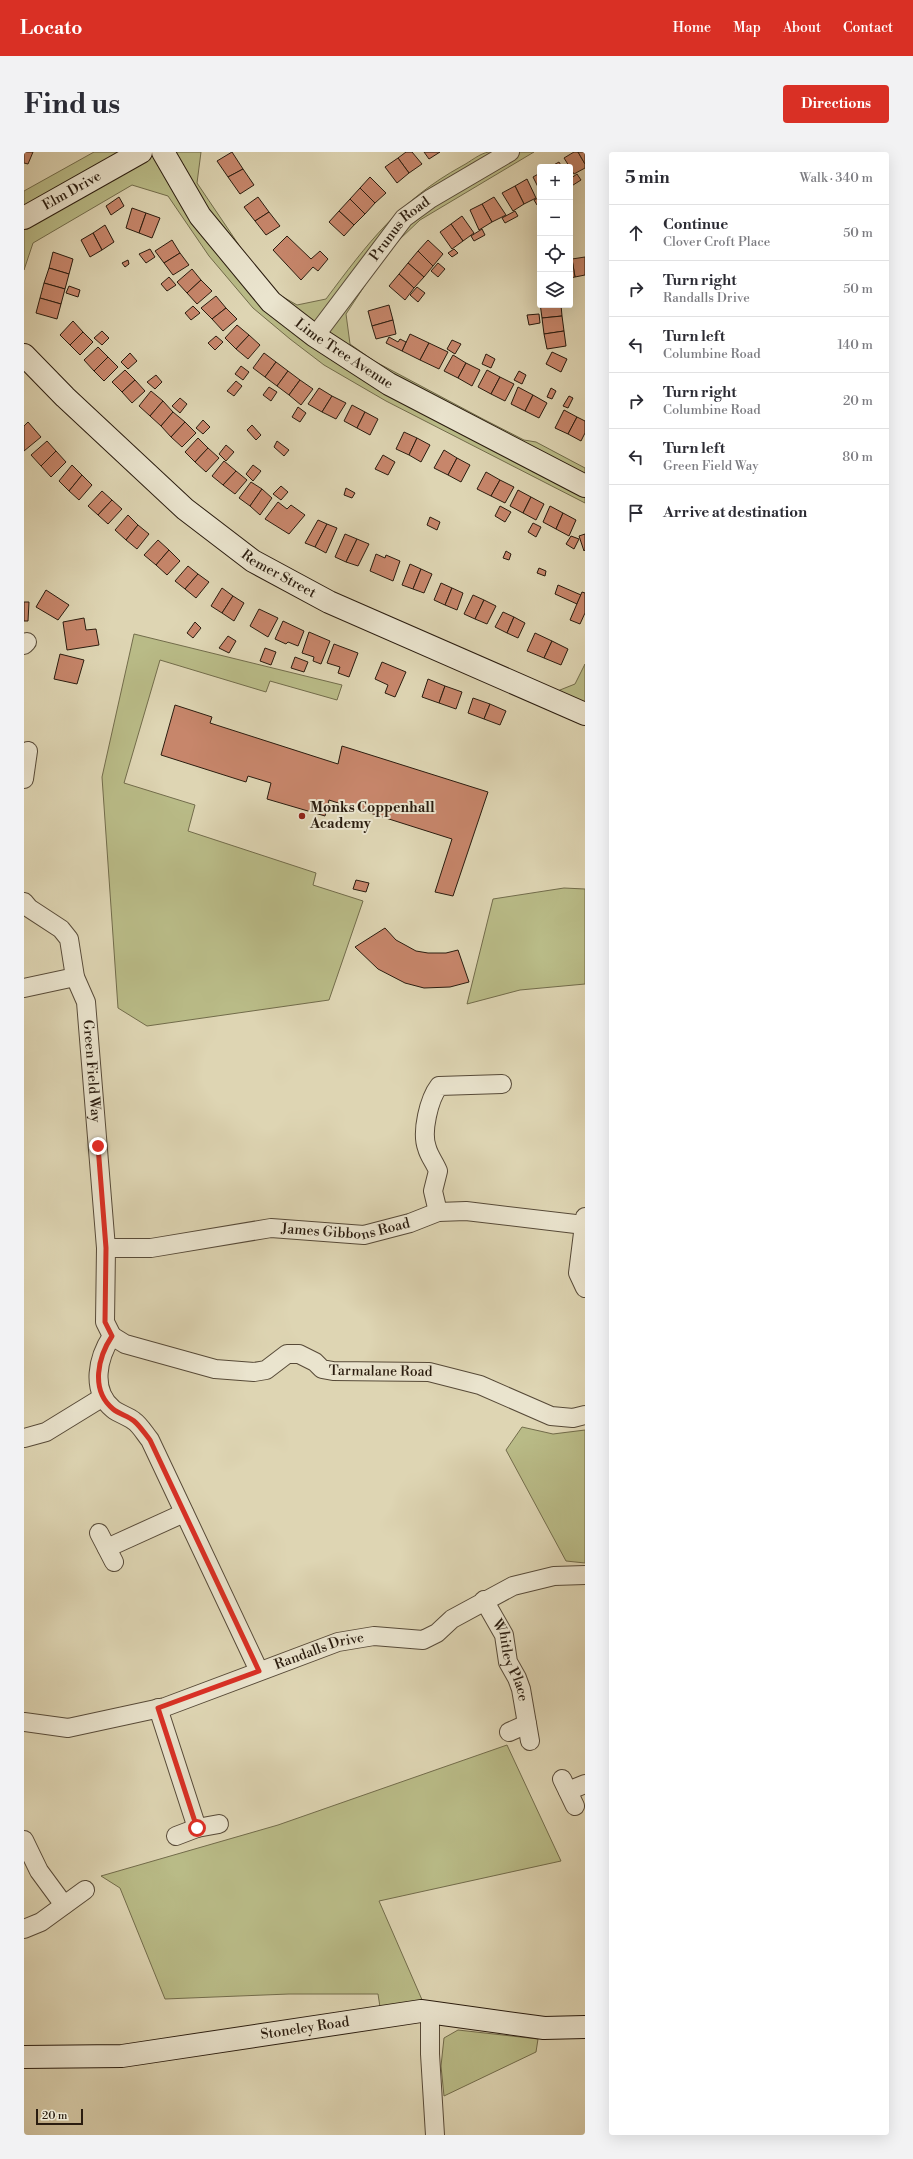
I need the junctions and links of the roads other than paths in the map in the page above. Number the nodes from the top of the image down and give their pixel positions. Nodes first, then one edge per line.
1 (141, 152) edge
2 (163, 152) edge
3 (510, 152) edge
4 (24, 218) edge
5 (315, 336) junction
6 (24, 355) edge
7 (585, 486) edge
8 (584, 712) edge
9 (28, 751) dead end
10 (24, 779) edge
11 (24, 902) edge
12 (75, 977) junction
13 (24, 988) edge
14 (502, 1084) dead end
15 (438, 1212) junction
16 (584, 1221) edge
17 (106, 1248) junction
18 (585, 1288) edge
19 (112, 1336) junction
20 (103, 1397) junction
21 (585, 1415) edge
22 (24, 1438) edge
23 (184, 1513) junction
24 (107, 1548) dead end
25 (585, 1575) edge
26 (484, 1600) junction
27 (259, 1671) junction
28 (158, 1708) junction
29 (24, 1724) edge
30 (509, 1732) dead end
31 (585, 1784) edge
32 (568, 1792) dead end
33 (219, 1824) dead end
34 (197, 1828) junction
35 (176, 1836) dead end
36 (24, 1840) edge
37 (85, 1890) dead end
38 (64, 1905) junction
39 (24, 1929) edge
40 (430, 2011) junction
41 (585, 2027) edge
42 (24, 2057) edge
43 (435, 2135) edge

1 - 4 street, Elm Drive
2 - 5 street, Lime Tree Avenue
3 - 5 street, Prunus Road
5 - 7 street, Lime Tree Avenue
6 - 8 street, Remer Street
9 - 10 street
11 - 12 street, Green Field Way
12 - 13 street
12 - 17 street, Green Field Way
14 - 15 street
15 - 16 street, James Gibbons Road
15 - 17 street, James Gibbons Road
16 - 18 street
17 - 19 street, Green Field Way
19 - 20 street
19 - 21 street, Tarmalane Road
20 - 22 street
20 - 23 street
23 - 24 street
23 - 27 street
25 - 26 street, Randalls Drive
26 - 27 street, Randalls Drive
26 - 30 street, Whitley Place
27 - 28 street, Randalls Drive
28 - 29 street, Randalls Drive
28 - 34 street
31 - 32 street
33 - 34 street
34 - 35 street
36 - 38 street
37 - 38 street
38 - 39 street
40 - 41 street, Stoneley Road
40 - 42 street, Stoneley Road
40 - 43 street

